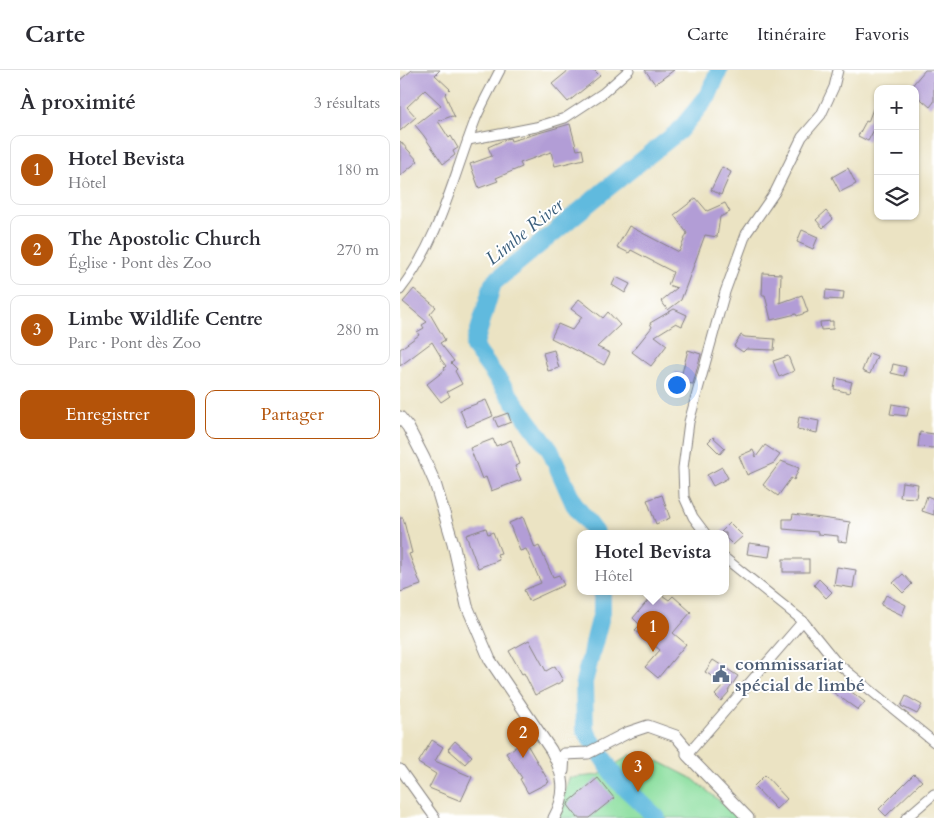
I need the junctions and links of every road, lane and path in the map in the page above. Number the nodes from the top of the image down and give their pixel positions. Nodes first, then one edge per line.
1 (500, 70) edge
2 (629, 70) edge
3 (838, 70) edge
4 (468, 140) junction
5 (400, 290) edge
6 (400, 416) edge
7 (404, 429) edge
8 (703, 530) edge
9 (729, 561) edge
10 (803, 621) junction
11 (934, 742) edge
12 (687, 754) junction
13 (400, 769) edge
14 (563, 776) junction
15 (934, 794) edge
16 (435, 818) edge
17 (554, 818) edge
18 (748, 818) edge
19 (906, 818) edge

1 - 4 street
2 - 4 street
3 - 8 street
4 - 5 street
6 - 7 street
7 - 14 street
9 - 10 street
10 - 11 street
10 - 12 street
12 - 14 street
12 - 18 street
13 - 16 street
14 - 17 street
15 - 19 street

